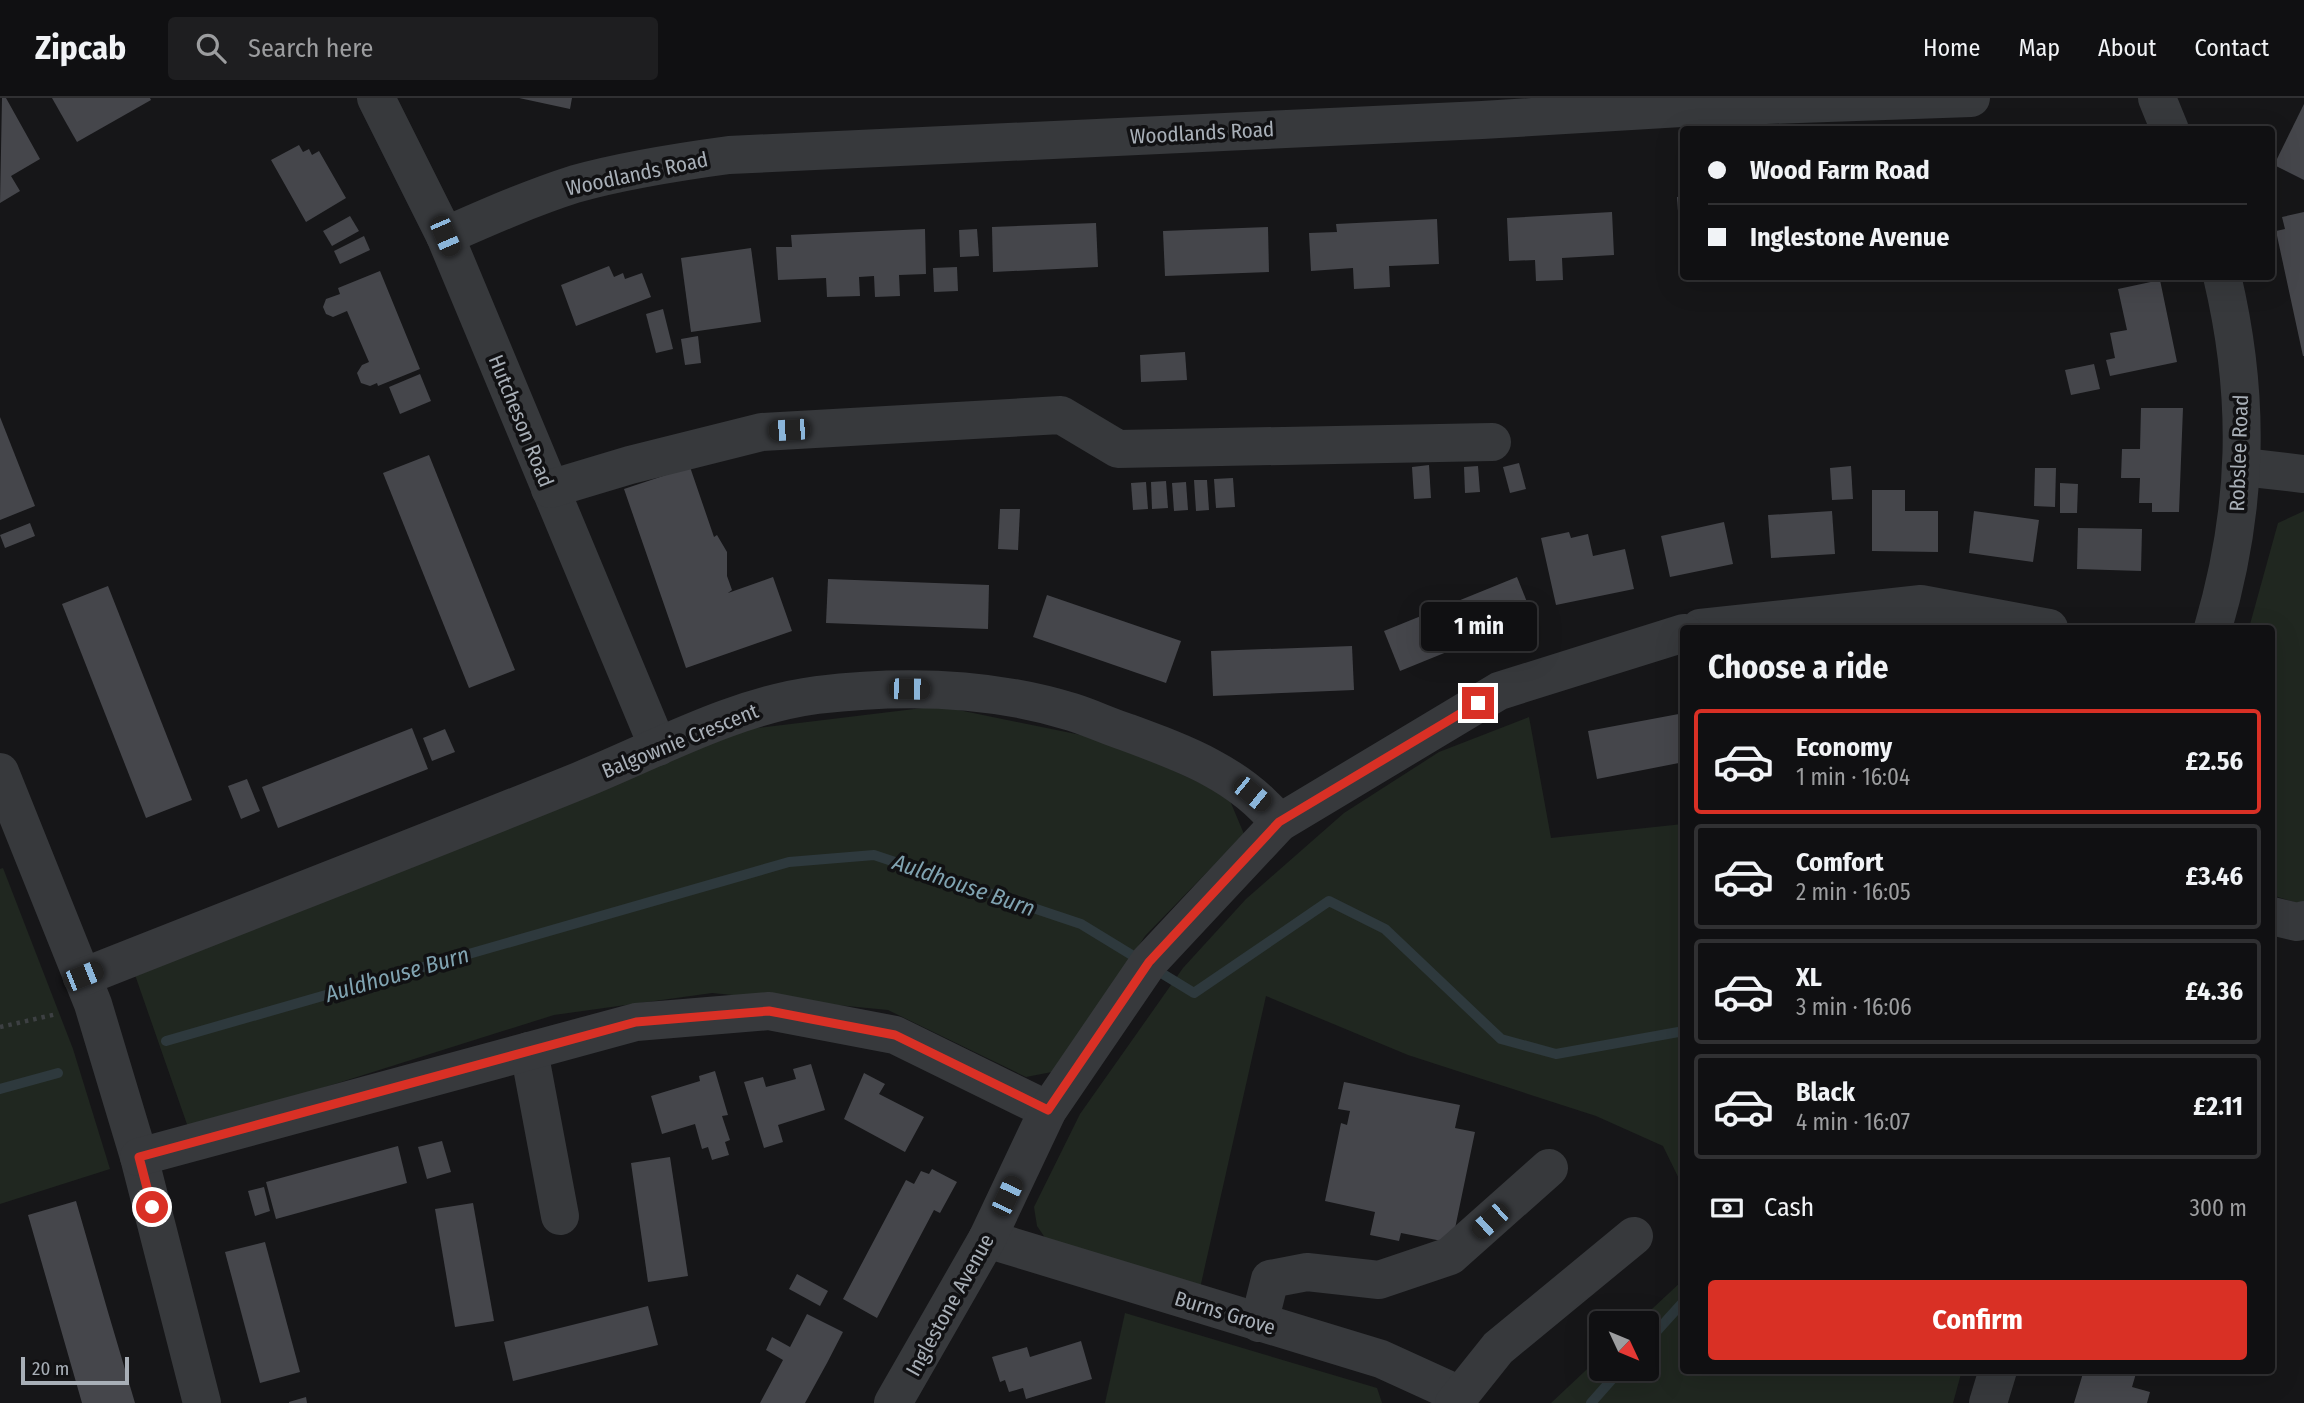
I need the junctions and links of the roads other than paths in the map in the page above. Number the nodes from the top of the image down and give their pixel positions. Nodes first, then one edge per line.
1 (376, 98) edge
2 (1971, 98) edge
3 (2157, 98) edge
4 (2168, 126) edge
5 (445, 236) junction
6 (2223, 280) edge
7 (1492, 442) dead end
8 (2243, 467) junction
9 (2304, 474) edge
10 (550, 489) junction
11 (1728, 625) edge
12 (2033, 625) edge
13 (2214, 625) edge
14 (1680, 635) edge
15 (657, 747) junction
16 (0, 772) edge
17 (1279, 822) junction
18 (2275, 917) edge
19 (2304, 920) edge
20 (88, 990) junction
21 (528, 1051) junction
22 (1048, 1110) junction
23 (139, 1157) junction
24 (1549, 1168) dead end
25 (560, 1216) dead end
26 (1634, 1236) dead end
27 (987, 1239) junction
28 (1259, 1323) junction
29 (1997, 1374) edge
30 (1457, 1399) edge
31 (202, 1403) edge
32 (892, 1403) edge
33 (1988, 1403) edge

1 - 5 street, Hutcheson Road
2 - 5 street, Woodlands Road
3 - 4 street
5 - 10 street, Hutcheson Road
6 - 8 street, Robslee Road
7 - 10 street
8 - 9 street
8 - 13 street, Robslee Road
10 - 15 street, Hutcheson Road
11 - 12 street
14 - 17 street, Inglestone Avenue
15 - 17 street, Balgownie Crescent
15 - 20 street, Balgownie Crescent
16 - 20 street
17 - 22 street, Inglestone Avenue
18 - 19 street
20 - 23 street
21 - 22 street
21 - 23 street
21 - 25 street
22 - 27 street, Inglestone Avenue
23 - 31 street
24 - 28 street
26 - 30 street
27 - 28 street, Burns Grove
27 - 32 street, Inglestone Avenue
28 - 30 street, Burns Grove
29 - 33 street

